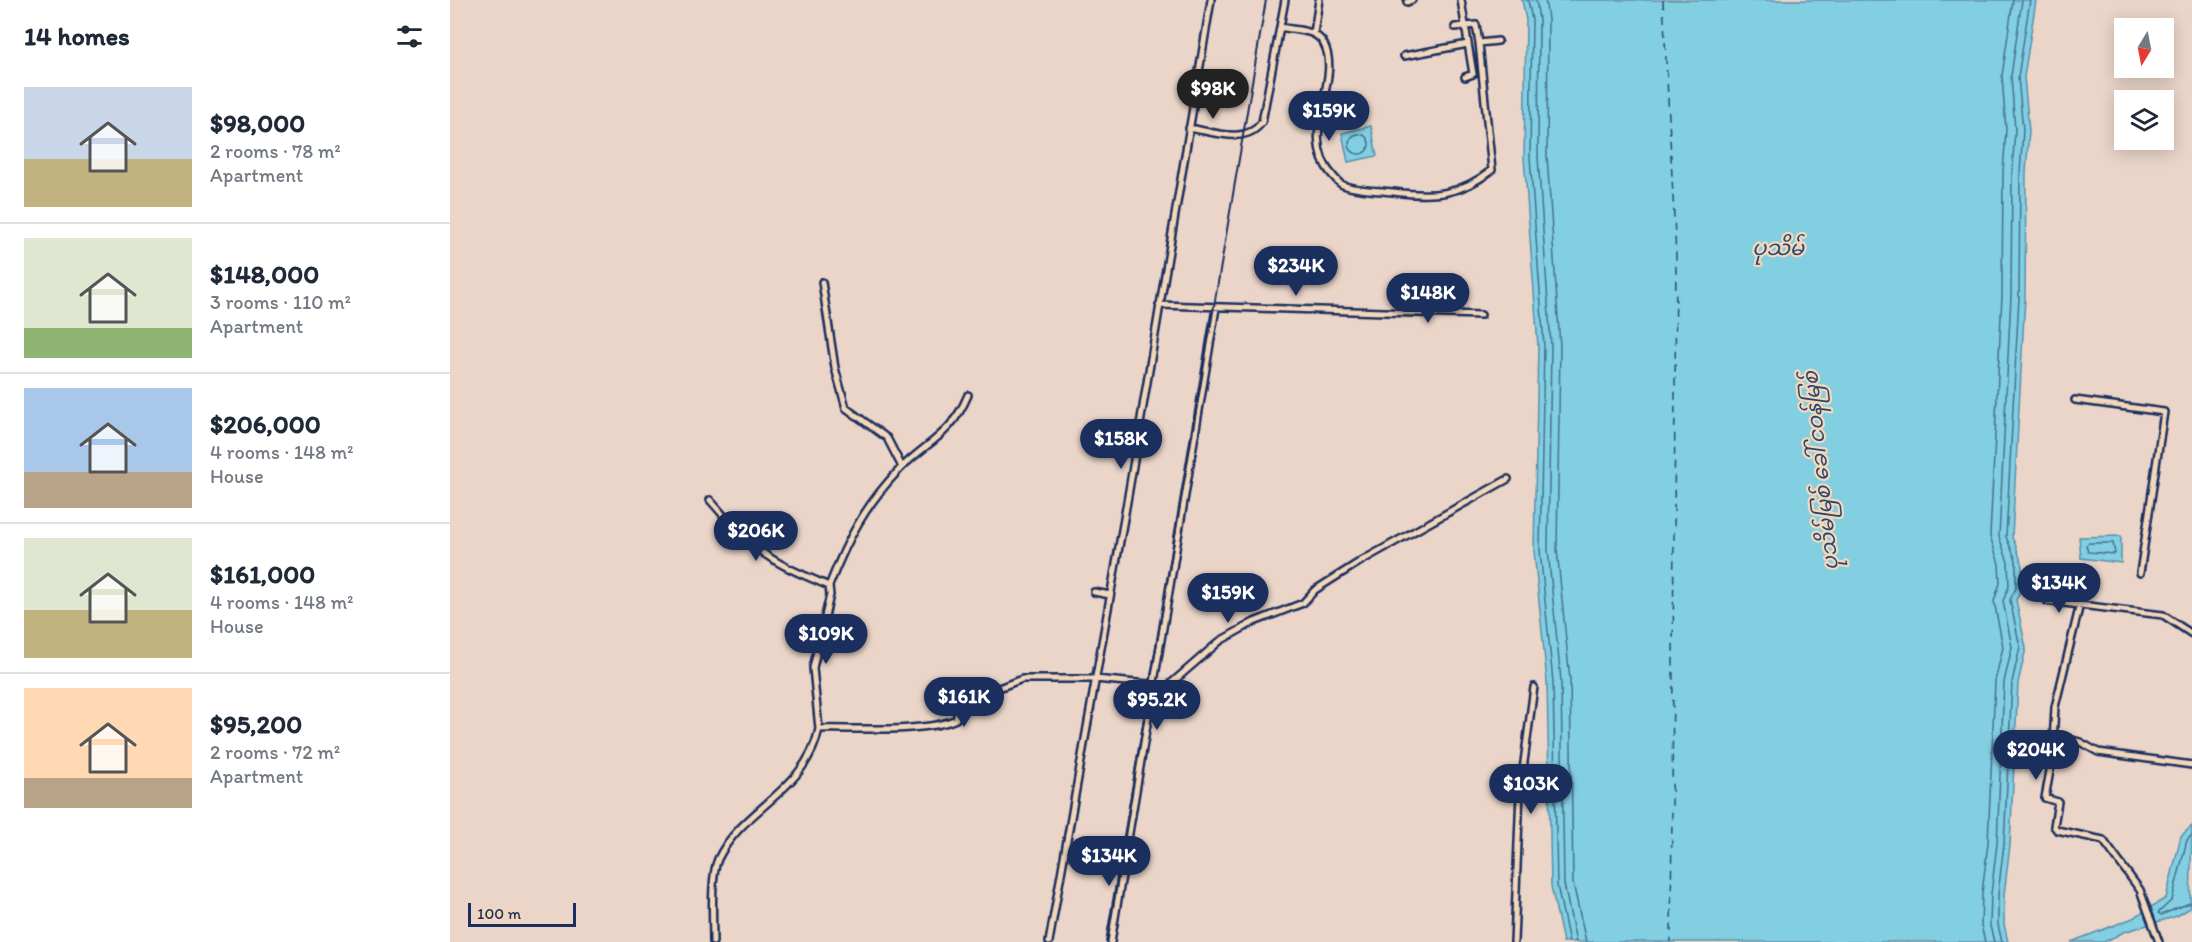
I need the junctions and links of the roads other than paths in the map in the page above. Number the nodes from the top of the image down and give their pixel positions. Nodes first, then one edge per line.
1 (1211, 0) edge
2 (1285, 0) edge
3 (1319, 0) edge
4 (1461, 0) edge
5 (1465, 26) junction
6 (1280, 27) junction
7 (1455, 27) dead end
8 (1314, 33) junction
9 (1498, 41) dead end
10 (1479, 43) junction
11 (1468, 44) junction
12 (1404, 56) dead end
13 (1465, 77) dead end
14 (1190, 128) junction
15 (822, 282) dead end
16 (1159, 305) junction
17 (1216, 308) junction
18 (1481, 315) dead end
19 (968, 395) dead end
20 (2075, 400) dead end
21 (902, 467) junction
22 (1508, 479) dead end
23 (710, 500) dead end
24 (2140, 573) dead end
25 (829, 586) junction
26 (1094, 592) dead end
27 (1110, 595) junction
28 (2047, 602) dead end
29 (2080, 604) junction
30 (2192, 634) edge
31 (1095, 679) junction
32 (1152, 685) junction
33 (1534, 687) dead end
34 (819, 729) junction
35 (2053, 735) junction
36 (2192, 765) edge
37 (713, 942) edge
38 (1049, 942) edge
39 (1111, 942) edge
40 (1514, 942) edge
41 (2159, 942) edge

1 - 14 street
2 - 6 street
3 - 8 street
4 - 5 street
5 - 7 street
5 - 10 street
5 - 11 street
6 - 8 street
6 - 14 street
8 - 10 street
9 - 10 street
11 - 12 street
11 - 13 street
14 - 16 street
15 - 21 street
16 - 17 street
16 - 27 street
17 - 18 street
17 - 32 street
19 - 21 street
20 - 24 street
21 - 25 street
22 - 32 street
23 - 25 street
25 - 34 street
26 - 27 street
27 - 31 street
28 - 29 street
29 - 30 street
29 - 35 street
31 - 32 street
31 - 34 street
31 - 38 street
32 - 39 street
33 - 40 street
34 - 37 street
35 - 36 street
35 - 41 street

